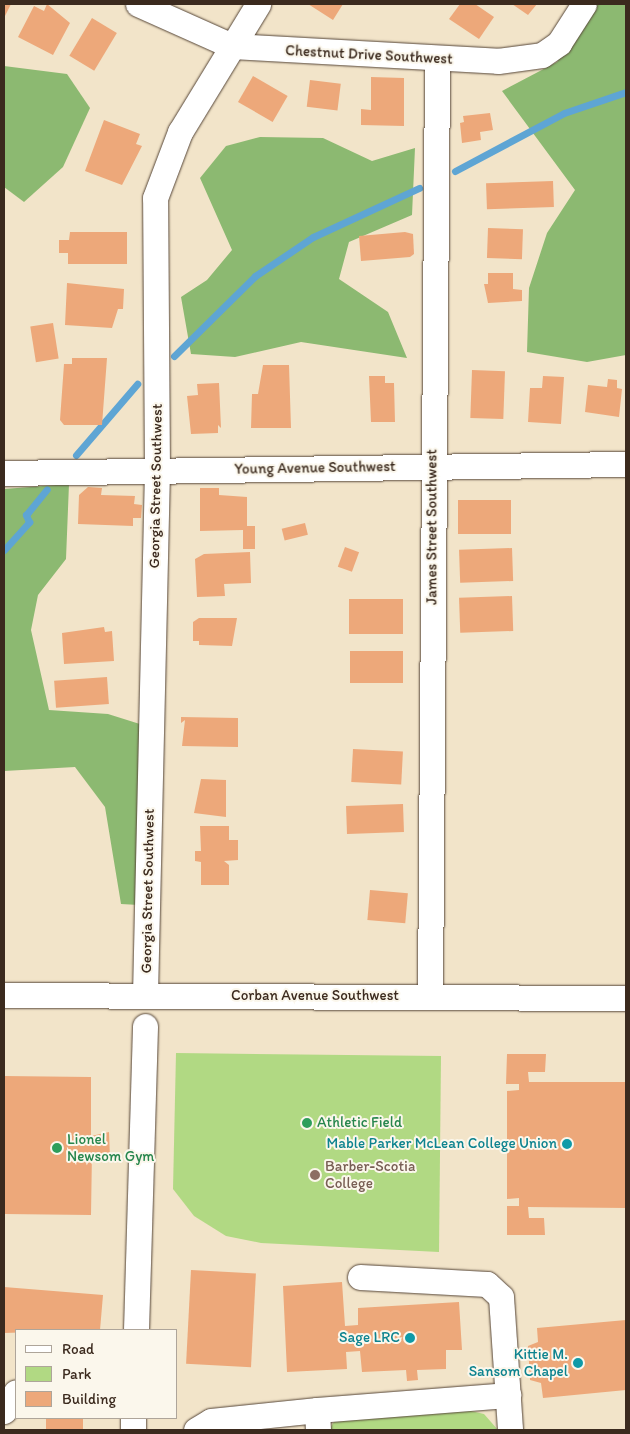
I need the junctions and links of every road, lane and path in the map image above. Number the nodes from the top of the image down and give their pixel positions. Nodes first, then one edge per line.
1 (138, 4) edge
2 (258, 4) edge
3 (584, 4) edge
4 (232, 46) junction
5 (438, 58) junction
6 (626, 464) edge
7 (432, 467) junction
8 (157, 470) junction
9 (4, 472) edge
10 (4, 995) edge
11 (146, 995) junction
12 (430, 996) junction
13 (626, 998) edge
14 (145, 1026) dead end
15 (360, 1278) dead end
16 (136, 1329) edge
17 (15, 1394) edge
18 (508, 1395) junction
19 (4, 1411) edge
20 (318, 1420) edge
21 (196, 1430) edge
22 (510, 1430) edge

1 - 4 street, Chestnut Drive Southwest
2 - 4 street, Georgia Street Southwest
3 - 5 street, Chestnut Drive Southwest
4 - 5 street, Chestnut Drive Southwest
4 - 8 street, Georgia Street Southwest
5 - 7 street, James Street Southwest
6 - 7 street, Young Avenue Southwest
7 - 8 street, Young Avenue Southwest
7 - 12 street, James Street Southwest
8 - 9 street, Young Avenue Southwest
8 - 11 street, Georgia Street Southwest
10 - 11 street, Corban Avenue Southwest
11 - 12 street, Corban Avenue Southwest
12 - 13 street, Corban Avenue Southwest
14 - 16 street
15 - 18 street
17 - 19 street
18 - 20 street
18 - 22 street
20 - 21 street

